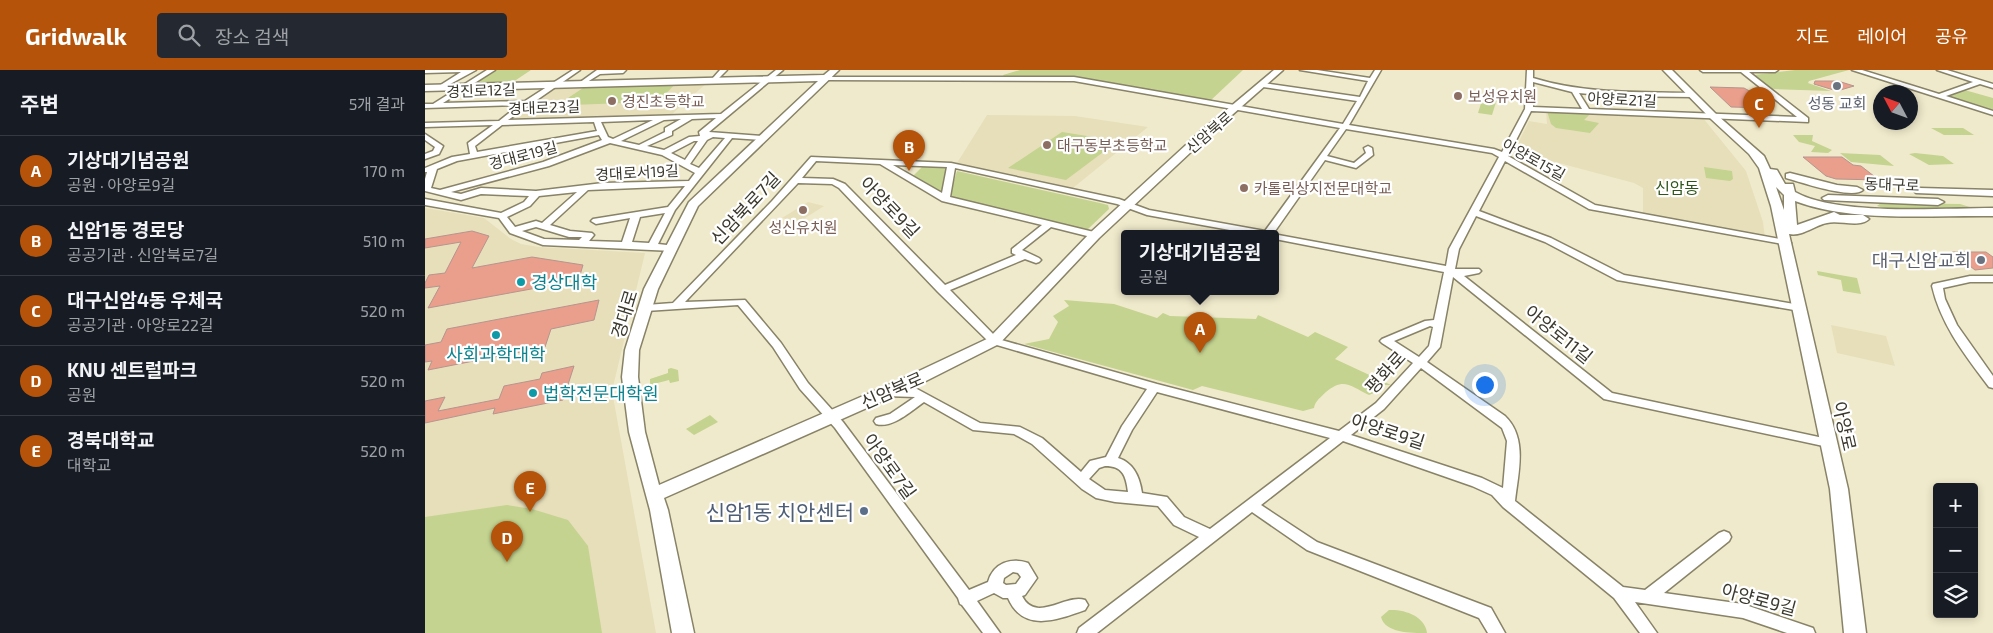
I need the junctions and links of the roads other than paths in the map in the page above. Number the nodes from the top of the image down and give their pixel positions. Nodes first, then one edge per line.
1 (453, 70) edge
2 (471, 70) edge
3 (492, 70) edge
4 (577, 70) edge
5 (724, 70) edge
6 (780, 70) edge
7 (891, 70) edge
8 (978, 70) edge
9 (1279, 70) edge
10 (1303, 70) edge
11 (1378, 70) edge
12 (1667, 70) edge
13 (1703, 70) edge
14 (1771, 70) edge
15 (1775, 70) edge
16 (1855, 70) edge
17 (1940, 70) edge
18 (425, 71) edge
19 (599, 71) edge
20 (624, 71) edge
21 (1744, 71) edge
22 (831, 74) edge
23 (1530, 74) edge
24 (771, 77) junction
25 (883, 79) junction
26 (1002, 79) junction
27 (714, 80) junction
28 (1372, 80) junction
29 (1980, 82) junction
30 (582, 83) junction
31 (610, 83) junction
32 (557, 84) junction
33 (1263, 85) junction
34 (465, 86) junction
35 (1993, 86) edge
36 (441, 87) junction
37 (425, 88) edge
38 (1574, 90) junction
39 (1693, 95) junction
40 (1939, 96) junction
41 (1360, 99) junction
42 (528, 102) junction
43 (425, 106) edge
44 (434, 106) junction
45 (1235, 108) junction
46 (1529, 108) junction
47 (425, 111) edge
48 (1587, 112) junction
49 (1983, 112) junction
50 (1993, 113) edge
51 (723, 116) junction
52 (690, 117) junction
53 (1714, 117) junction
54 (664, 118) junction
55 (1993, 118) edge
56 (596, 120) junction
57 (501, 122) junction
58 (425, 125) edge
59 (1345, 126) junction
60 (641, 128) joint
61 (602, 132) junction
62 (731, 134) junction
63 (425, 136) edge
64 (704, 138) junction
65 (762, 138) junction
66 (612, 140) junction
67 (642, 146) junction
68 (1368, 148) dead end
69 (1753, 152) junction
70 (665, 153) junction
71 (474, 155) junction
72 (1503, 155) junction
73 (425, 157) edge
74 (1322, 158) junction
75 (880, 161) junction
76 (425, 162) edge
77 (1766, 162) junction
78 (445, 163) junction
79 (686, 164) junction
80 (951, 166) junction
81 (429, 169) edge
82 (700, 172) junction
83 (1784, 174) junction
84 (795, 180) junction
85 (692, 182) junction
86 (426, 189) edge
87 (584, 190) junction
88 (441, 192) junction
89 (1993, 192) edge
90 (536, 194) junction
91 (1793, 196) junction
92 (461, 197) junction
93 (945, 199) junction
94 (1875, 200) junction
95 (425, 202) edge
96 (1776, 203) junction
97 (1993, 203) edge
98 (446, 206) junction
99 (1128, 206) junction
100 (671, 209) junction
101 (1859, 211) junction
102 (1474, 212) junction
103 (1993, 212) edge
104 (636, 215) junction
105 (502, 216) junction
106 (1825, 219) junction
107 (1891, 220) junction
108 (595, 221) dead end
109 (1993, 223) edge
110 (1049, 224) junction
111 (544, 226) junction
112 (1247, 230) edge
113 (1270, 230) edge
114 (513, 231) junction
115 (1095, 235) junction
116 (1279, 237) edge
117 (1790, 237) junction
118 (581, 244) junction
119 (626, 245) junction
120 (652, 246) junction
121 (673, 248) junction
122 (1025, 255) junction
123 (1036, 260) dead end
124 (1476, 271) dead end
125 (1451, 272) junction
126 (1993, 279) edge
127 (942, 290) junction
128 (677, 305) junction
129 (646, 308) junction
130 (1800, 308) junction
131 (1439, 324) junction
132 (994, 341) junction
133 (1418, 362) junction
134 (1993, 384) edge
135 (1154, 387) junction
136 (884, 394) junction
137 (924, 397) junction
138 (830, 416) junction
139 (880, 421) dead end
140 (1340, 436) junction
141 (1828, 443) junction
142 (1110, 461) junction
143 (1081, 480) junction
144 (654, 495) junction
145 (1136, 497) junction
146 (1508, 503) junction
147 (1251, 505) junction
148 (1211, 536) junction
149 (1724, 537) dead end
150 (996, 585) junction
151 (1013, 592) junction
152 (1619, 593) junction
153 (1649, 596) junction
154 (965, 599) junction
155 (1080, 605) dead end
156 (683, 633) edge
157 (992, 633) edge
158 (1085, 633) edge
159 (1497, 633) edge
160 (1649, 633) edge
161 (1807, 633) edge
162 (1855, 633) edge

1 - 2 street
1 - 18 street
2 - 36 street
3 - 34 street
4 - 32 street, 경진로12길
5 - 27 street
6 - 24 street
7 - 25 street
8 - 26 street
9 - 33 main road, 신암북로
10 - 28 street
11 - 28 street
12 - 39 main road
13 - 21 street
14 - 15 street
14 - 21 street
16 - 40 street
17 - 29 street
19 - 20 street
19 - 30 street
20 - 31 street
21 - 53 street, 아양로21길
22 - 24 main road
22 - 25 street, 아양로15길
22 - 65 main road, 경대로
23 - 38 street, 평화로
23 - 46 street, 평화로
24 - 27 main road
24 - 51 street
25 - 26 street, 아양로15길
26 - 45 street, 아양로15길
27 - 31 main road
28 - 41 street
29 - 35 street
29 - 40 street
30 - 31 main road
30 - 32 main road
32 - 34 main road
32 - 42 street, 경진로12길
33 - 41 street
33 - 45 main road, 신암북로
34 - 36 main road
34 - 44 street
36 - 37 main road
38 - 39 street, 평화로
38 - 48 street
39 - 53 main road
40 - 49 street
41 - 59 street
42 - 44 street, 경진로12길
42 - 57 street, 경진로12길
43 - 44 street
44 - 47 street
45 - 59 street, 아양로15길
45 - 99 main road, 신암북로
46 - 48 street, 아양로21길
46 - 72 street, 평화로
48 - 53 street, 아양로21길
49 - 50 street
49 - 55 street
51 - 52 street, 경대로23길
51 - 62 street
52 - 54 street, 경대로23길
52 - 67 street, 경대로23길
53 - 69 main road
54 - 56 street, 경대로23길
54 - 60 street, 경대로23길
56 - 57 street, 경대로23길
56 - 61 street
57 - 58 street, 경대로23길
57 - 71 street, 경진로12길
59 - 72 street, 아양로15길
59 - 74 street
60 - 66 street, 경대로19길
61 - 66 street
61 - 71 street, 경대로19길
62 - 64 street
62 - 65 street
62 - 82 street
63 - 73 street
64 - 70 street
64 - 79 street
65 - 121 main road, 경대로
66 - 67 street
66 - 88 street, 경대로19길
67 - 70 street
68 - 74 street
69 - 77 main road
69 - 96 main road
70 - 79 street
71 - 78 street
72 - 102 street, 평화로
72 - 117 street, 아양로15길
74 - 113 street
75 - 80 street, 신암북로7길
75 - 84 street, 신암북로7길
75 - 93 street, 신암북로7길
76 - 78 street
77 - 83 main road
77 - 91 main road
78 - 81 street
79 - 82 street
80 - 93 street
80 - 99 street, 신암북로7길
81 - 86 street
82 - 85 street
83 - 89 main road
83 - 91 main road
83 - 94 main road
84 - 127 street, 아양로9길
84 - 128 street, 신암북로7길
85 - 87 street, 경대로서19길
85 - 100 street
86 - 88 street
87 - 90 street, 경대로서19길
87 - 111 street, 경대로서19길
88 - 92 street, 경대로서19길
90 - 92 street, 경대로서19길
90 - 105 street
91 - 94 main road, 동대구로
91 - 96 main road
91 - 101 main road
91 - 117 main road
92 - 98 street
93 - 110 street, 신암북로7길
94 - 97 main road, 동대구로
94 - 101 main road
95 - 98 street
96 - 117 main road
98 - 105 street
99 - 112 street
99 - 115 main road, 신암북로
100 - 104 street
100 - 120 street
101 - 103 main road, 동대구로
101 - 106 main road
101 - 107 main road
102 - 125 street, 평화로
102 - 130 street
104 - 108 street
104 - 119 street
105 - 114 street
106 - 107 main road
106 - 117 main road
107 - 109 main road
110 - 115 street
110 - 122 street
111 - 114 street
111 - 118 street
114 - 118 street
115 - 132 main road, 신암북로
116 - 125 street, 아양로11길
117 - 130 main road, 아양로
118 - 119 street
119 - 120 street
120 - 121 street
121 - 129 main road, 경대로
122 - 123 street
122 - 127 street
124 - 125 street
125 - 131 street, 평화로
125 - 141 street, 아양로11길
126 - 134 street
127 - 132 street, 아양로9길
128 - 129 street
128 - 138 street, 아양로7길
129 - 144 main road, 경대로
130 - 141 main road, 아양로
131 - 133 street, 평화로
131 - 133 street
132 - 135 street, 아양로9길
132 - 136 main road, 신암북로
133 - 140 street, 평화로
133 - 146 street
135 - 140 street, 아양로9길
135 - 142 street
136 - 137 street
136 - 138 main road, 신암북로
137 - 139 street
137 - 143 street
138 - 144 main road, 신암북로
138 - 154 street, 아양로7길
140 - 146 street, 아양로9길
140 - 147 street, 평화로
141 - 162 main road, 아양로
142 - 143 street
142 - 145 street
143 - 145 street
144 - 156 main road, 경대로
145 - 148 street
146 - 152 street, 아양로9길
147 - 148 street, 평화로
147 - 159 street
148 - 158 street, 평화로
149 - 153 street
150 - 151 street
150 - 151 street
150 - 154 street
151 - 155 street
152 - 153 street, 아양로9길
152 - 160 street
153 - 161 street, 아양로9길
154 - 157 street, 아양로7길

